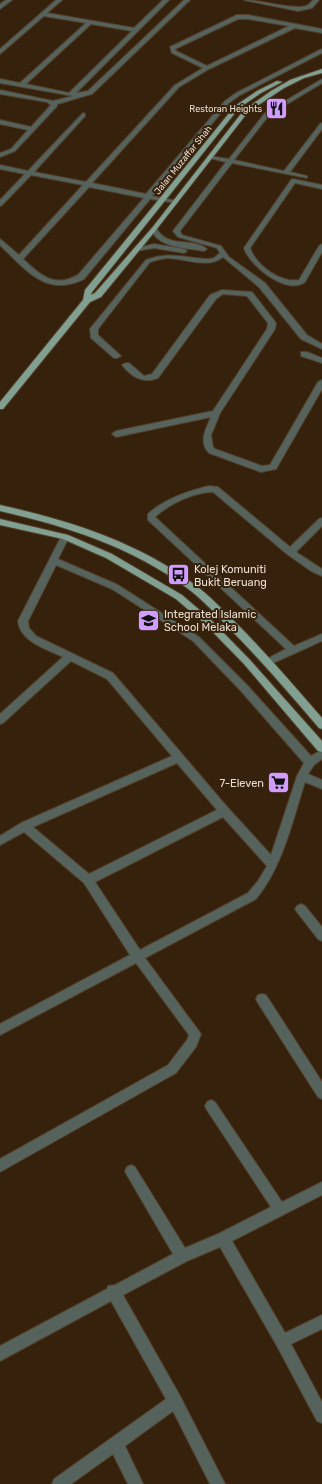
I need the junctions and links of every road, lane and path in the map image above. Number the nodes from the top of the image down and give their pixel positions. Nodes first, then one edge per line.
1 (9, 0) edge
2 (59, 0) edge
3 (166, 0) edge
4 (187, 0) edge
5 (249, 0) edge
6 (316, 0) edge
7 (1, 6) edge
8 (44, 14) junction
9 (90, 22) junction
10 (294, 26) junction
11 (136, 30) junction
12 (322, 30) edge
13 (322, 51) edge
14 (0, 52) edge
15 (322, 65) edge
16 (207, 68) junction
17 (322, 71) edge
18 (0, 81) edge
19 (322, 81) edge
20 (22, 85) junction
21 (0, 92) edge
22 (70, 95) junction
23 (79, 96) junction
24 (53, 103) junction
25 (84, 115) dead end
26 (0, 122) edge
27 (322, 125) edge
28 (33, 129) junction
29 (3, 154) edge
30 (211, 157) junction
31 (230, 161) junction
32 (0, 167) edge
33 (29, 173) junction
34 (286, 173) junction
35 (322, 180) edge
36 (86, 184) junction
37 (322, 187) edge
38 (148, 196) junction
39 (164, 199) junction
40 (176, 202) junction
41 (0, 204) edge
42 (154, 229) junction
43 (0, 241) edge
44 (322, 246) edge
45 (136, 249) junction
46 (224, 256) junction
47 (19, 259) junction
48 (275, 278) junction
49 (259, 283) junction
50 (88, 300) junction
51 (276, 301) junction
52 (281, 308) junction
53 (260, 309) junction
54 (322, 346) edge
55 (304, 354) dead end
56 (117, 356) dead end
57 (322, 361) edge
58 (126, 365) dead end
59 (322, 382) edge
60 (0, 407) edge
61 (216, 413) junction
62 (116, 434) dead end
63 (0, 508) edge
64 (322, 521) edge
65 (0, 522) edge
66 (65, 537) junction
67 (290, 552) junction
68 (53, 560) junction
69 (322, 573) edge
70 (322, 636) edge
71 (293, 650) junction
72 (70, 656) junction
73 (268, 662) junction
74 (0, 720) edge
75 (322, 725) edge
76 (322, 748) edge
77 (322, 754) edge
78 (178, 758) junction
79 (310, 762) junction
80 (302, 776) junction
81 (322, 785) edge
82 (224, 811) junction
83 (25, 826) junction
84 (0, 841) edge
85 (273, 865) junction
86 (88, 880) junction
87 (301, 909) dead end
88 (322, 936) edge
89 (137, 956) junction
90 (262, 999) dead end
91 (0, 1030) edge
92 (322, 1093) edge
93 (212, 1106) dead end
94 (0, 1166) edge
95 (131, 1171) dead end
96 (322, 1188) edge
97 (280, 1210) junction
98 (223, 1239) junction
99 (182, 1256) junction
100 (113, 1291) junction
101 (322, 1322) edge
102 (282, 1341) junction
103 (0, 1354) edge
104 (175, 1401) junction
105 (322, 1416) edge
106 (116, 1444) junction
107 (59, 1484) edge
108 (136, 1484) edge
109 (218, 1484) edge

1 - 7 street
2 - 8 street
3 - 11 street
4 - 23 street
5 - 6 street
8 - 9 street
8 - 14 street
9 - 11 street
9 - 20 street
10 - 12 street
10 - 16 street
10 - 16 street
11 - 22 street
13 - 38 street
15 - 39 main road, Jalan Muzaffar Shah
16 - 36 street
17 - 30 main road, Jalan Muzaffar Shah
18 - 20 street
19 - 31 street
20 - 22 street
21 - 24 street
22 - 23 street
23 - 24 street
24 - 28 street
25 - 33 street
26 - 28 street
27 - 34 street
28 - 29 street
30 - 31 street
30 - 40 main road, Jalan Muzaffar Shah
31 - 34 street
31 - 46 street
32 - 33 street
33 - 36 street
33 - 41 street
34 - 35 street
36 - 38 street
36 - 47 street
37 - 48 street
38 - 39 street
38 - 47 street
39 - 40 street
39 - 50 main road, Jalan Muzaffar Shah
40 - 42 main road, Jalan Muzaffar Shah
42 - 45 main road, Jalan Muzaffar Shah
42 - 46 street
43 - 47 street
44 - 48 street
45 - 46 street
45 - 50 main road, Jalan Muzaffar Shah
46 - 49 street
46 - 56 street
48 - 49 street
49 - 51 street
50 - 60 main road, Jalan Muzaffar Shah
51 - 52 street
51 - 53 street
52 - 53 street
52 - 54 street
53 - 58 street
53 - 61 street
55 - 57 street
59 - 61 street
61 - 62 street
63 - 73 main road
64 - 67 street
65 - 66 main road
66 - 68 street
66 - 76 main road
67 - 69 street
67 - 71 street
68 - 72 street
68 - 79 street
70 - 71 street
71 - 73 street
72 - 74 street
72 - 78 street
73 - 75 main road
77 - 79 street
78 - 82 street
78 - 83 street
79 - 80 street
80 - 81 street
80 - 85 street
82 - 85 street
82 - 86 street
83 - 84 street
83 - 86 street
85 - 89 street
86 - 89 street
87 - 88 street
89 - 91 street
89 - 94 street
90 - 92 street
93 - 97 street
95 - 99 street
96 - 97 street
97 - 98 street
98 - 99 street
98 - 102 street
99 - 100 street
100 - 103 street
100 - 104 street
101 - 102 street
102 - 105 street
104 - 106 street
104 - 109 street
106 - 107 street
106 - 108 street

